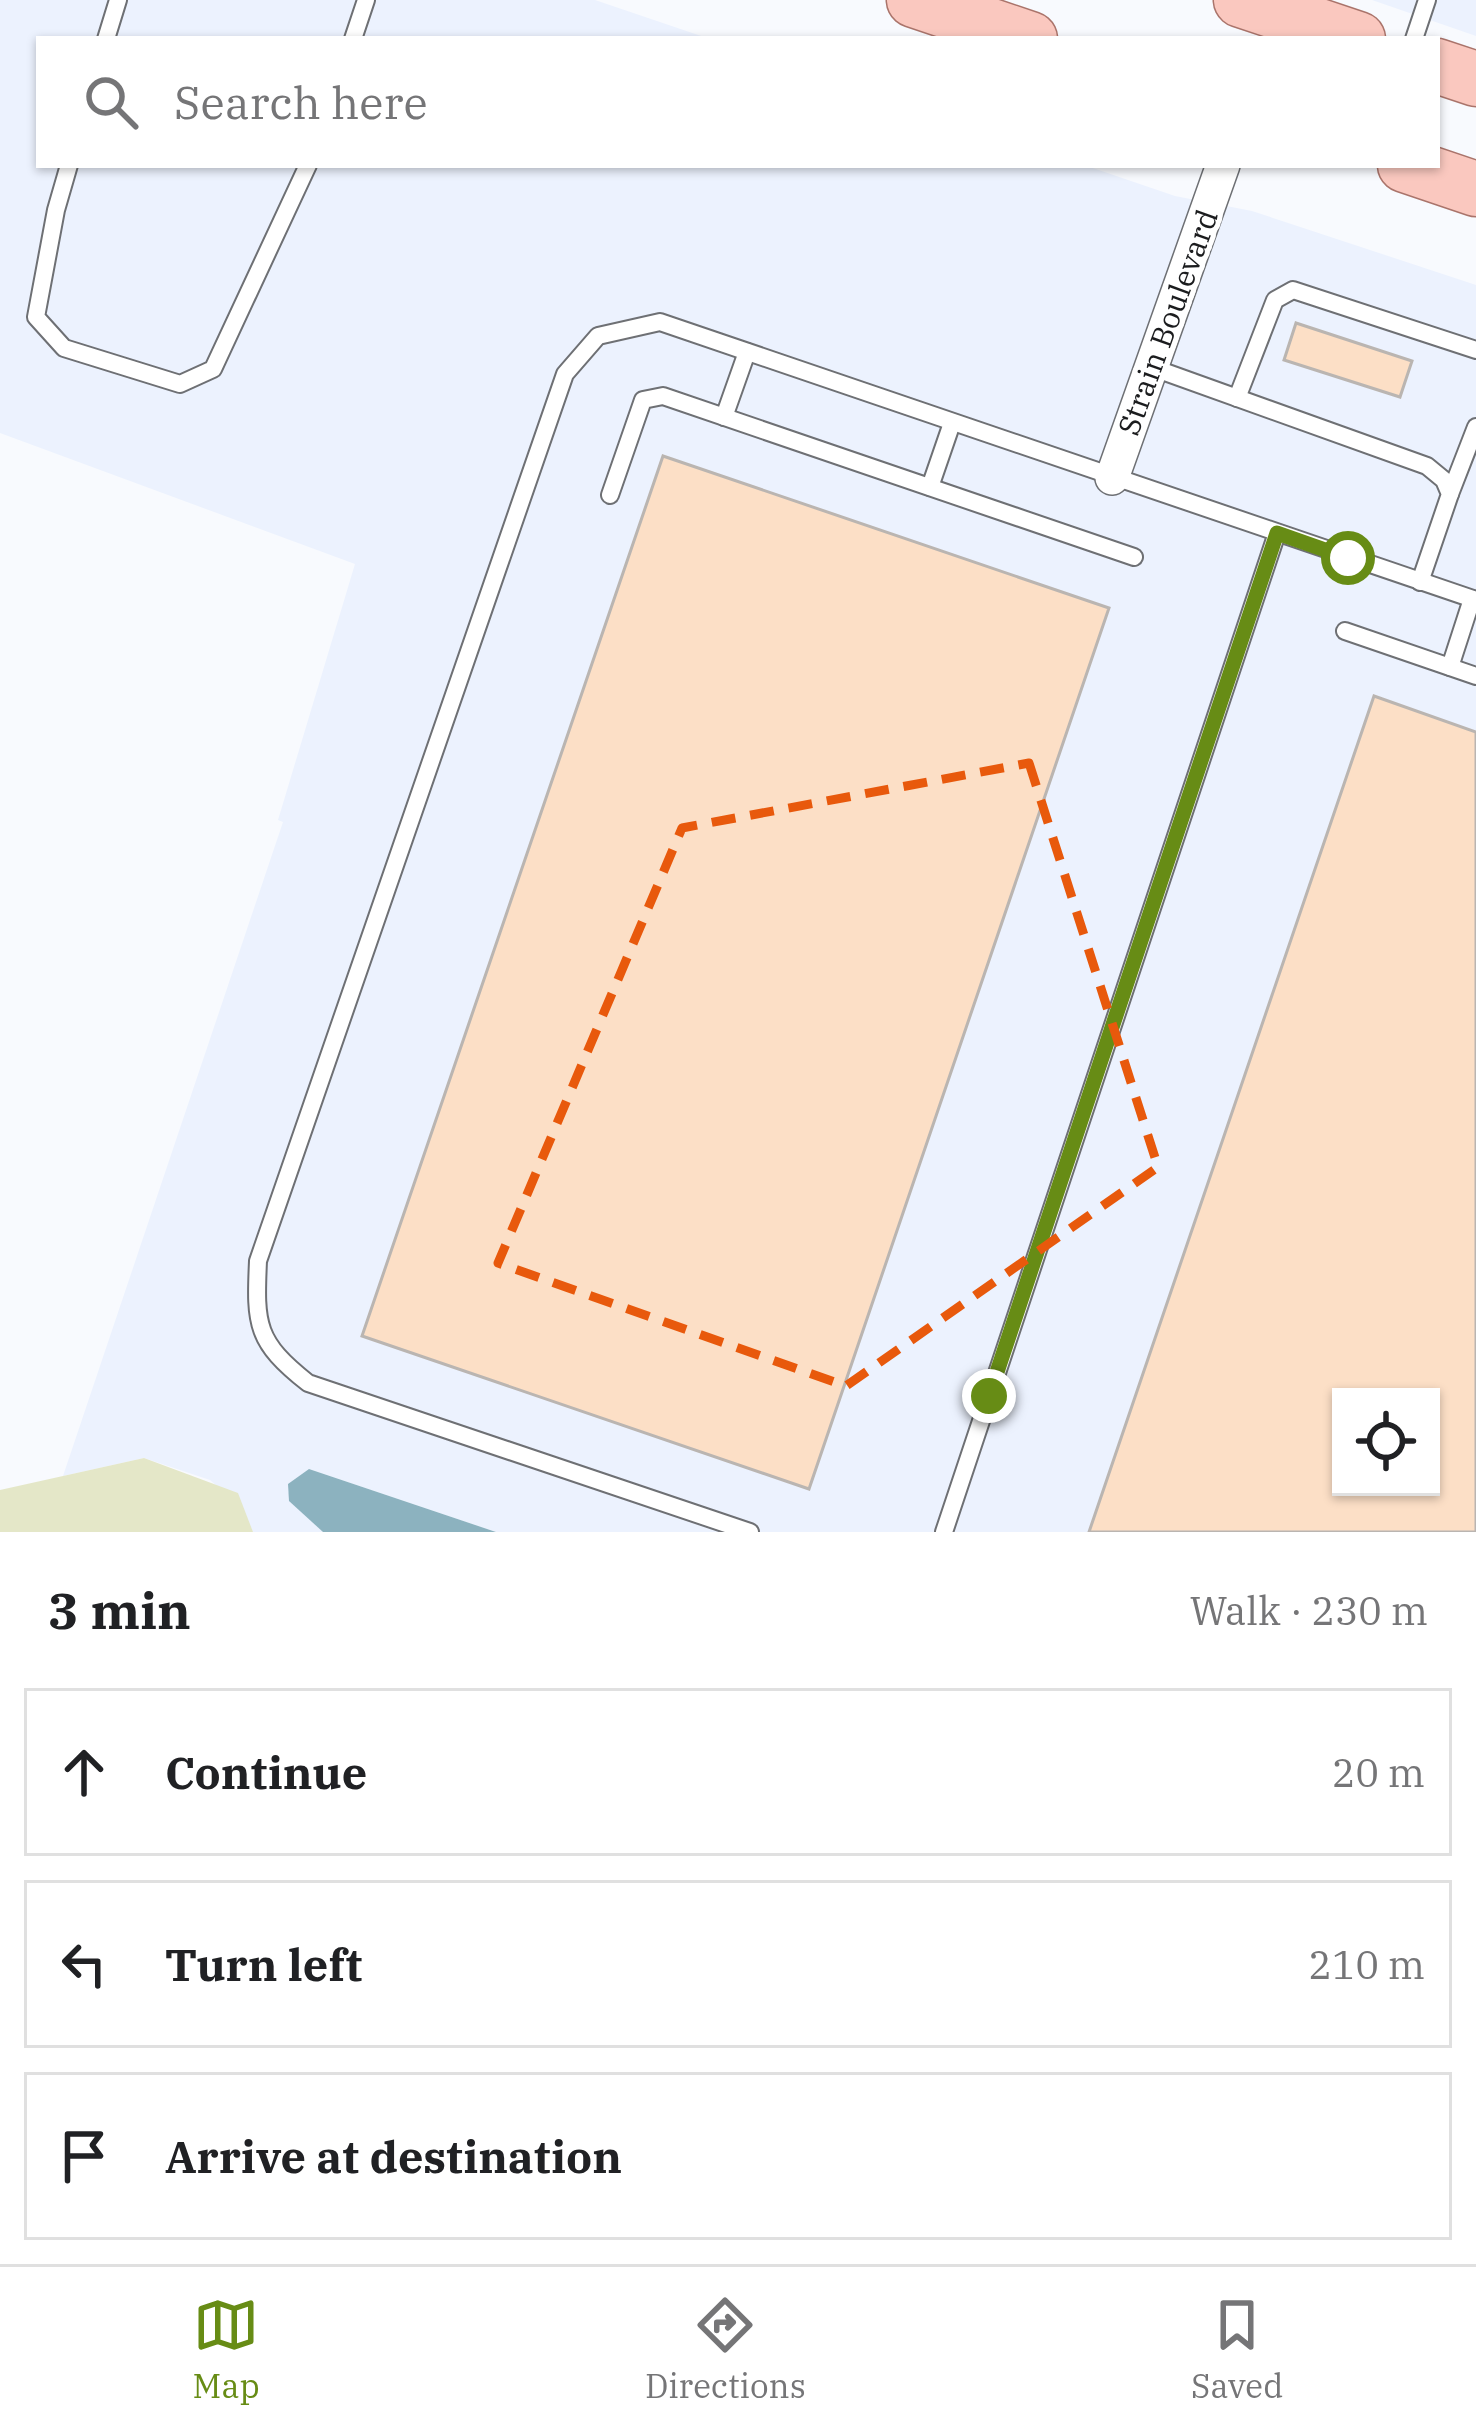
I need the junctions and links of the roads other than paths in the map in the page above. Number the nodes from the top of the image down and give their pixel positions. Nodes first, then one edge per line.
1 (118, 0) edge
2 (366, 0) edge
3 (914, 0) edge
4 (1427, 0) edge
5 (1256, 12) edge
6 (107, 36) edge
7 (354, 36) edge
8 (1021, 36) edge
9 (1347, 36) edge
10 (1415, 36) edge
11 (1440, 67) edge
12 (1476, 79) edge
13 (68, 168) edge
14 (307, 168) edge
15 (1222, 168) edge
16 (1415, 168) edge
17 (1476, 189) edge
18 (1476, 350) edge
19 (747, 352) junction
20 (1151, 368) junction
21 (1237, 398) junction
22 (724, 417) junction
23 (952, 423) junction
24 (1476, 427) edge
25 (1112, 478) junction
26 (930, 487) junction
27 (1450, 494) junction
28 (610, 495) dead end
29 (1277, 533) junction
30 (1134, 557) dead end
31 (1420, 582) junction
32 (1474, 600) edge
33 (1345, 631) dead end
34 (1450, 667) junction
35 (1476, 676) edge
36 (750, 1532) edge
37 (944, 1532) edge

1 - 6 lane
2 - 7 lane
3 - 8 main road
4 - 10 lane
5 - 9 main road
11 - 12 main road
13 - 14 lane
15 - 20 street, Strain Boulevard
16 - 17 main road
18 - 21 lane
19 - 22 lane
19 - 23 lane
19 - 36 lane
20 - 21 lane
20 - 25 street, Strain Boulevard
21 - 27 lane
22 - 26 lane
22 - 28 lane
23 - 25 lane
23 - 26 lane
24 - 27 lane
25 - 29 lane
26 - 30 lane
27 - 31 lane
29 - 31 lane
29 - 37 lane
31 - 32 lane
32 - 34 lane
33 - 34 lane
34 - 35 lane

